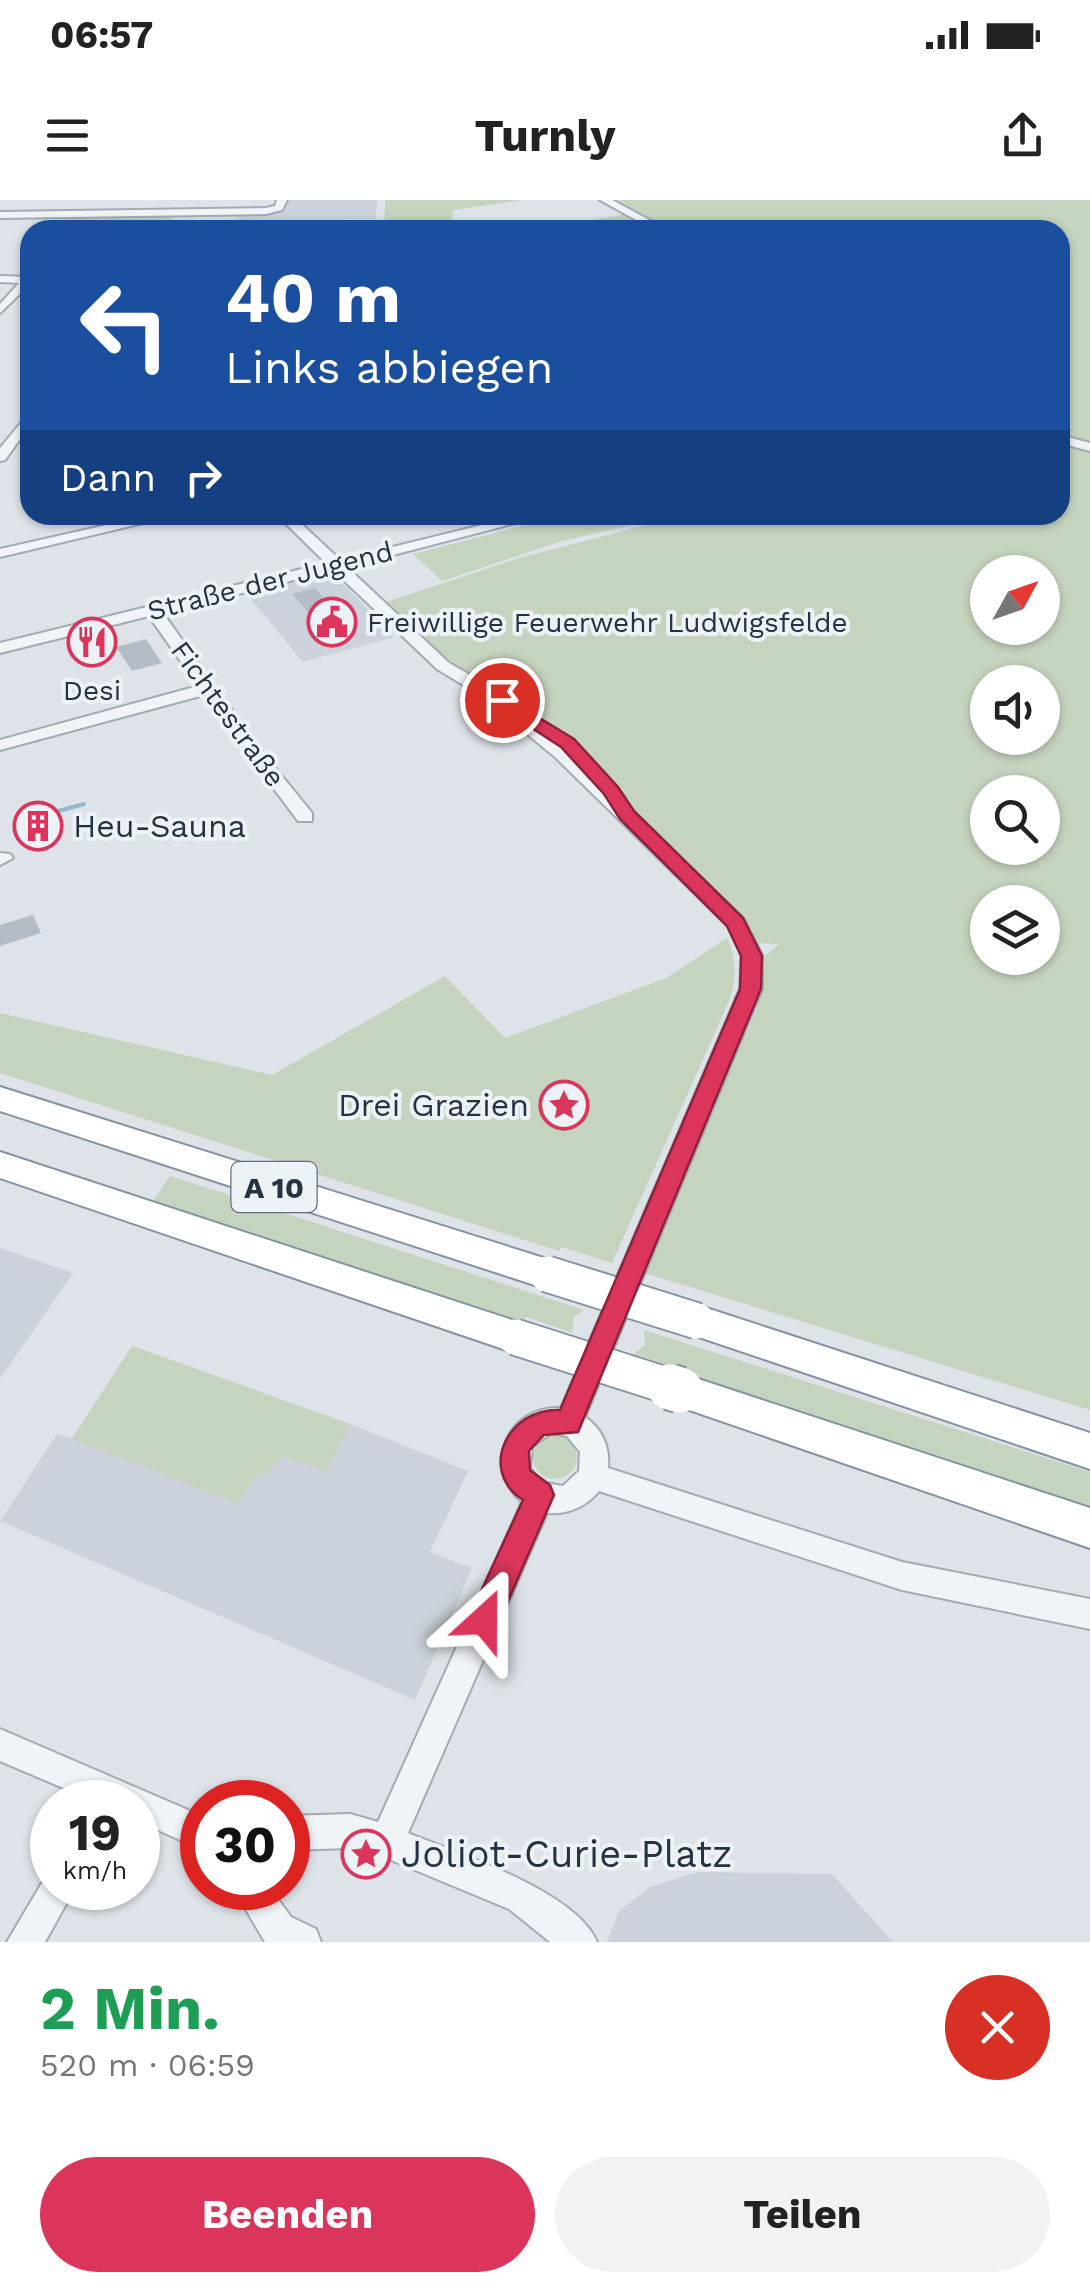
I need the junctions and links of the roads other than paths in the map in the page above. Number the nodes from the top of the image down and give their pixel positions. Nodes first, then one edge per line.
1 (111, 200) edge
2 (282, 200) edge
3 (605, 200) edge
4 (104, 213) junction
5 (64, 214) junction
6 (0, 215) edge
7 (60, 220) edge
8 (644, 220) edge
9 (20, 284) edge
10 (0, 310) edge
11 (20, 430) edge
12 (0, 457) edge
13 (100, 525) edge
14 (126, 525) edge
15 (295, 525) edge
16 (500, 525) edge
17 (96, 532) junction
18 (0, 553) edge
19 (338, 565) junction
20 (153, 610) junction
21 (0, 648) edge
22 (208, 690) junction
23 (0, 745) edge
24 (305, 817) dead end
25 (0, 1099) edge
26 (0, 1165) edge
27 (568, 1423) junction
28 (1090, 1451) edge
29 (594, 1476) junction
30 (540, 1495) junction
31 (1090, 1528) edge
32 (1090, 1614) edge
33 (0, 1745) edge
34 (78, 1780) edge
35 (310, 1832) edge
36 (387, 1841) junction
37 (45, 1910) edge
38 (265, 1910) edge
39 (25, 1942) edge
40 (303, 1942) edge
41 (580, 1942) edge

1 - 4 street
2 - 4 street
3 - 8 street
4 - 5 street
5 - 6 street
5 - 7 street
9 - 10 street
11 - 12 street
13 - 17 street
14 - 17 street
15 - 19 street
16 - 19 street, Straße der Jugend
17 - 18 street
19 - 20 street, Straße der Jugend
19 - 27 street
20 - 21 street, Straße der Jugend
20 - 22 street, Fichtestraße
22 - 23 street
22 - 24 street, Fichtestraße
25 - 28 highway, A 10, bridge
26 - 31 highway, A 10, bridge
27 - 29 street
27 - 30 street
29 - 30 street
29 - 32 street
30 - 36 street
33 - 34 street
35 - 36 street
36 - 41 street
37 - 39 street
38 - 40 street

